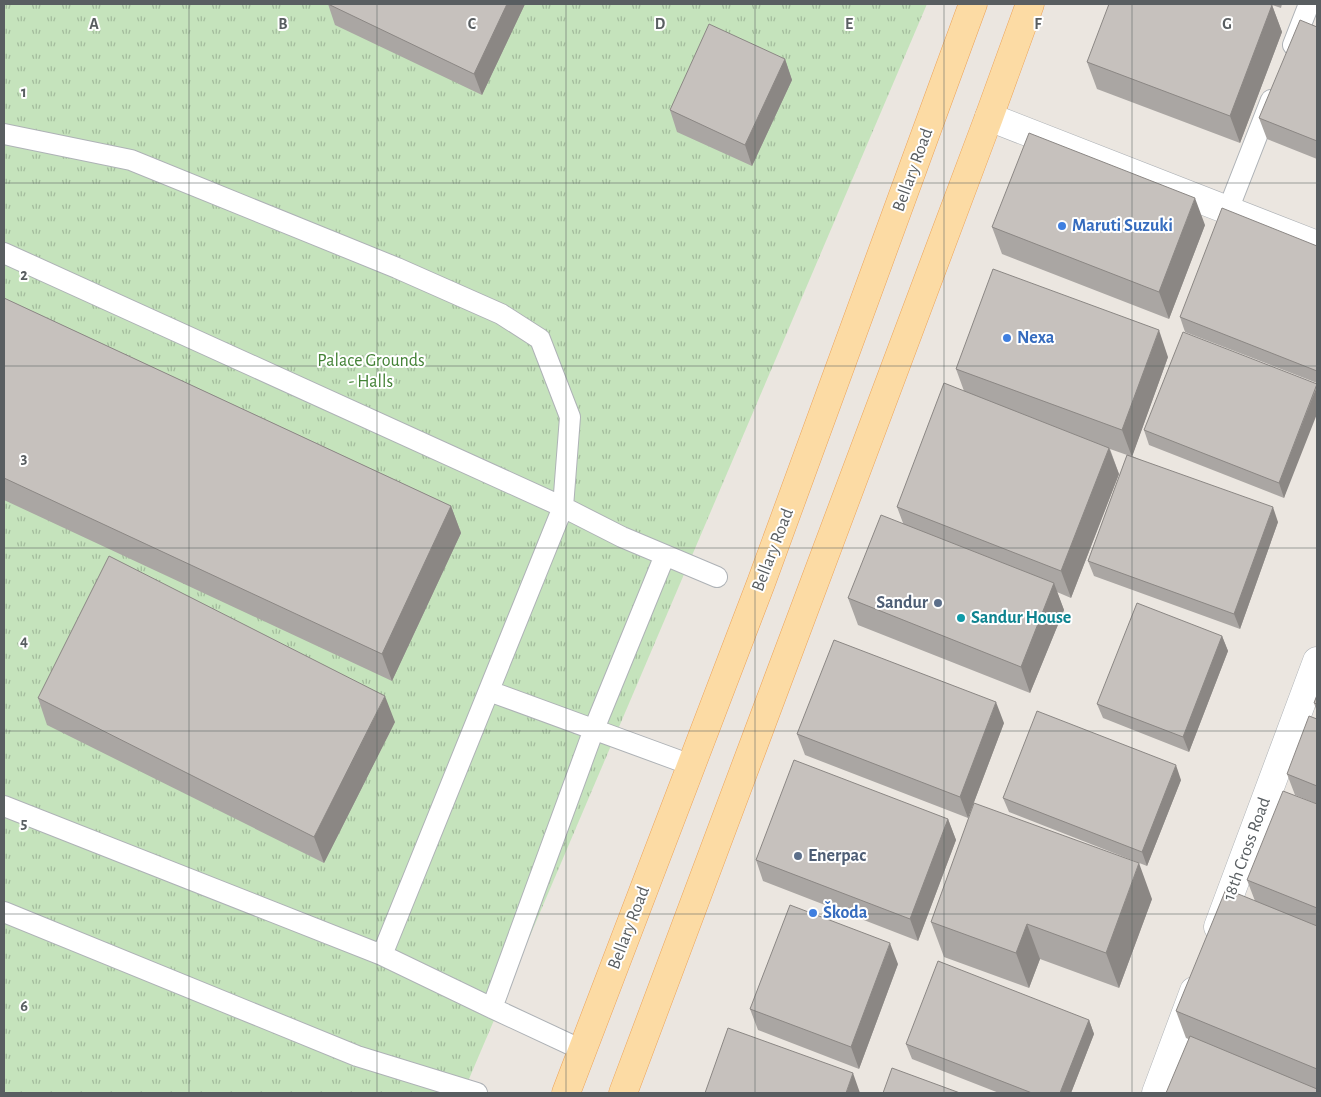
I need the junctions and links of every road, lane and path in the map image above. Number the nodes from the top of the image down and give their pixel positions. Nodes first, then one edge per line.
1 (973, 4) edge
2 (1030, 4) edge
3 (1309, 4) edge
4 (1288, 58) edge
5 (1277, 86) edge
6 (989, 117) junction
7 (4, 134) edge
8 (1228, 210) junction
9 (1317, 245) edge
10 (4, 253) edge
11 (563, 507) junction
12 (665, 555) junction
13 (717, 577) dead end
14 (1317, 661) edge
15 (489, 691) junction
16 (594, 729) junction
17 (691, 764) junction
18 (4, 806) edge
19 (4, 912) edge
20 (382, 955) junction
21 (492, 1008) junction
22 (582, 1050) junction
23 (477, 1093) edge
24 (566, 1093) edge
25 (623, 1093) edge
26 (1156, 1093) edge

1 - 17 main road, Bellary Road
2 - 6 main road
3 - 4 lane
5 - 8 lane
6 - 8 street
6 - 25 main road
7 - 11 lane
8 - 9 street
10 - 11 lane
11 - 12 lane
11 - 15 lane
12 - 13 lane
12 - 16 lane
14 - 26 street, 18th Cross Road
15 - 16 lane
15 - 20 lane
16 - 17 lane
16 - 21 lane
17 - 22 main road, Bellary Road
18 - 20 lane
19 - 23 lane
20 - 21 lane
21 - 22 lane
22 - 24 main road, Bellary Road

